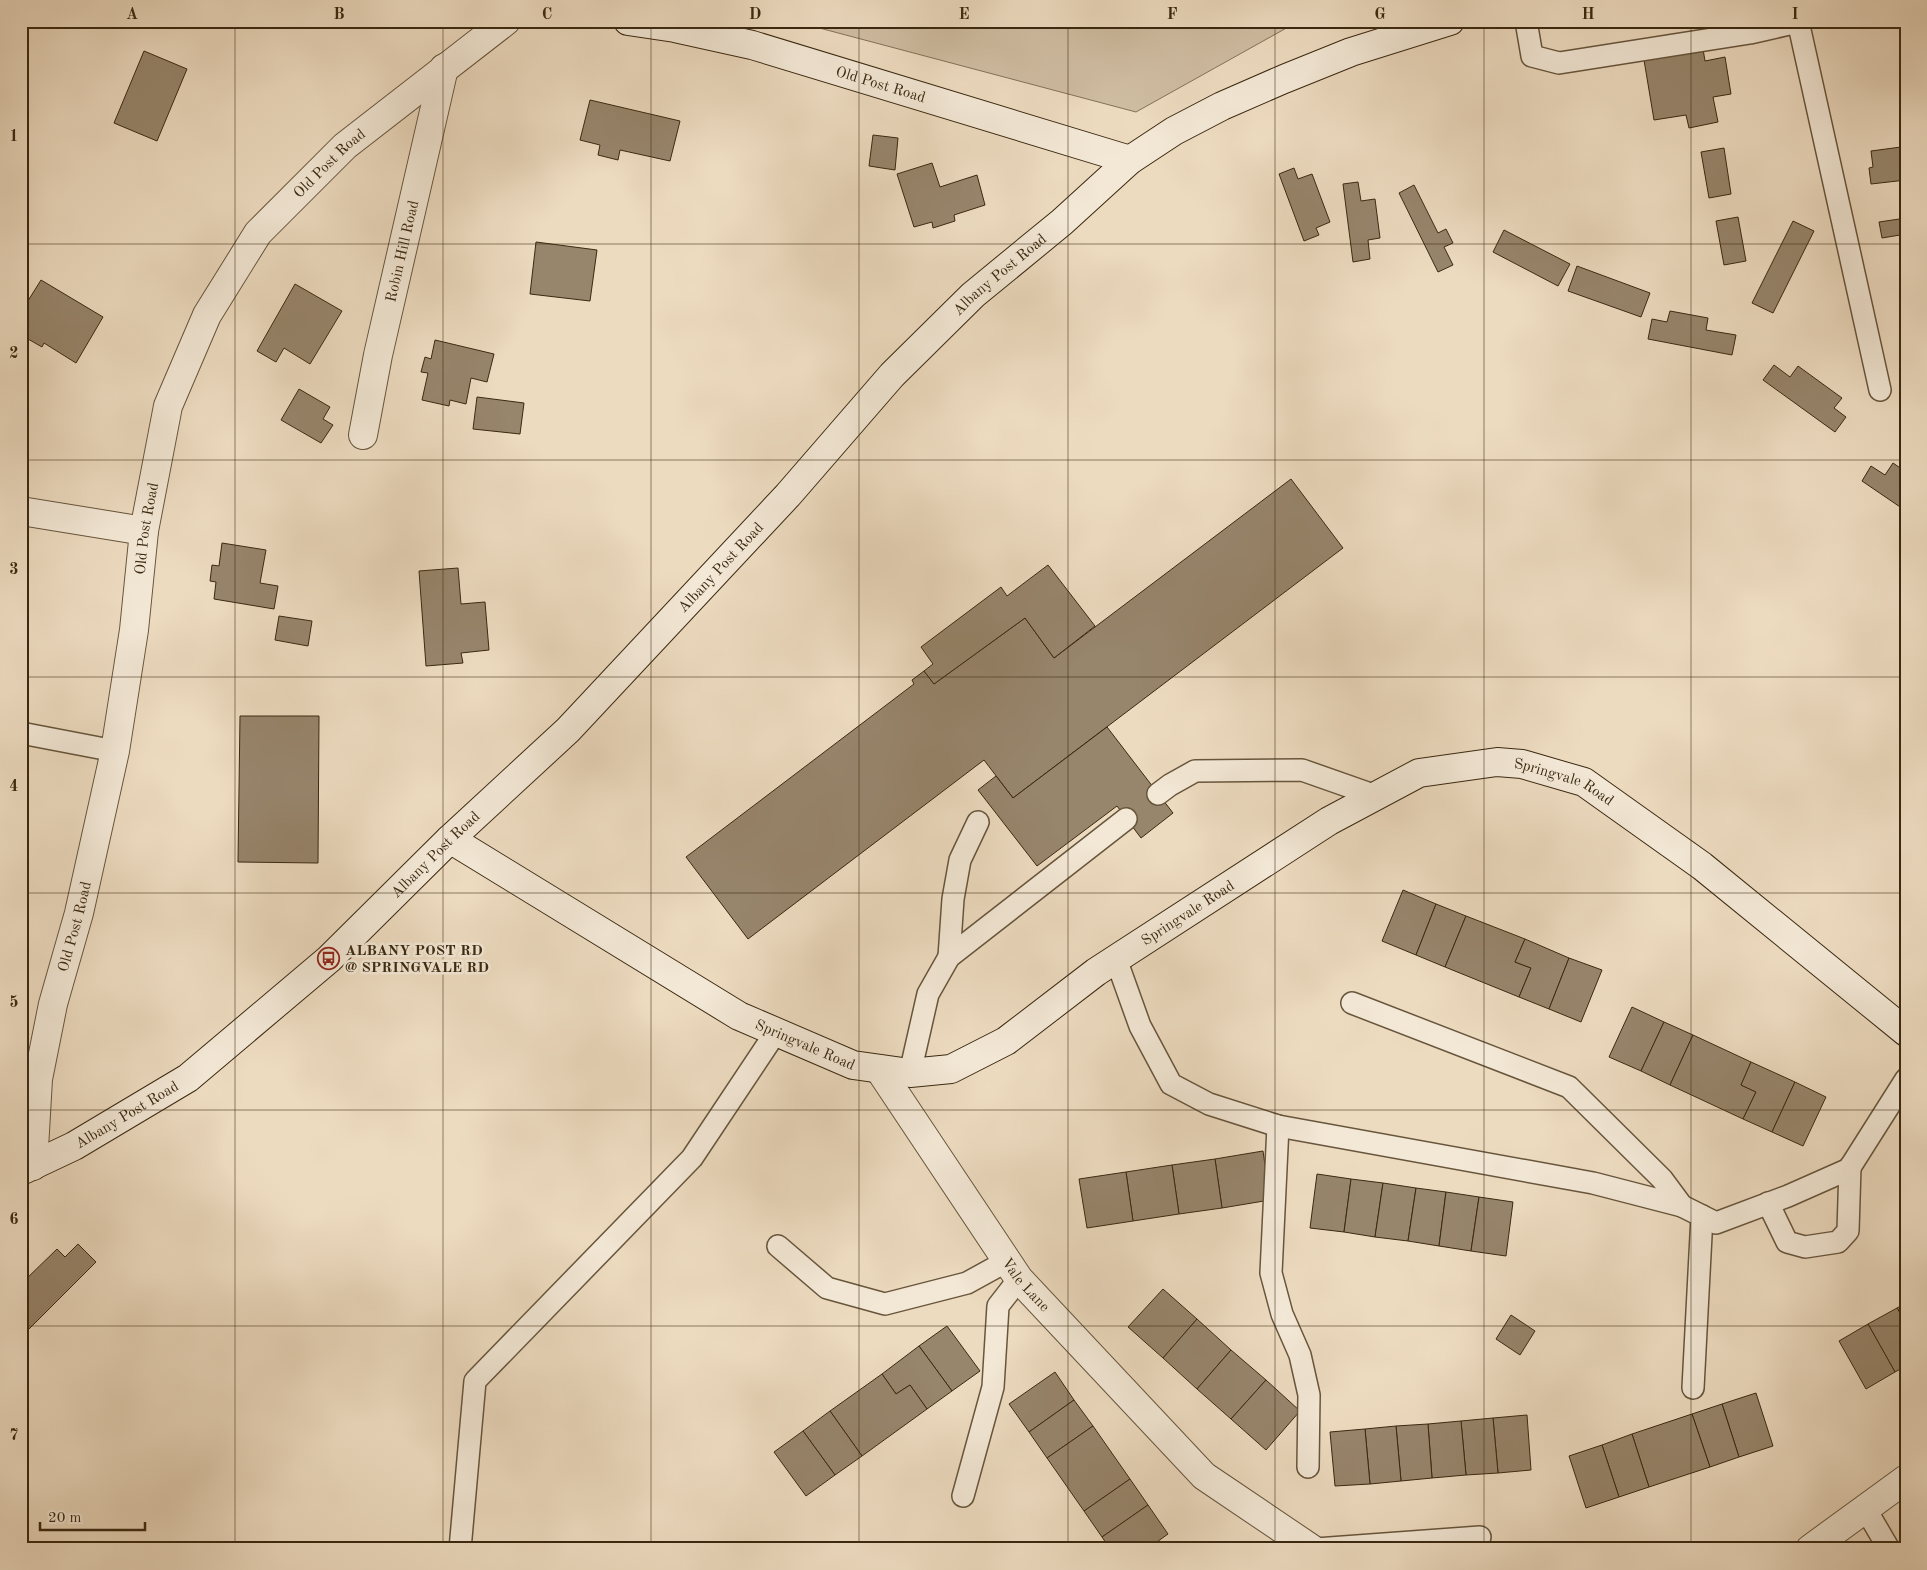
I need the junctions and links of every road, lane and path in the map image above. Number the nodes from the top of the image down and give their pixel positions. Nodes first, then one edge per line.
1 (506, 21) edge
2 (628, 21) edge
3 (1450, 21) edge
4 (1526, 21) edge
5 (1798, 22) edge
6 (444, 68) junction
7 (1130, 160) junction
8 (1880, 390) dead end
9 (364, 435) dead end
10 (21, 510) edge
11 (144, 531) junction
12 (21, 733) edge
13 (115, 751) junction
14 (1158, 794) dead end
15 (1376, 796) junction
16 (1126, 818) dead end
17 (978, 822) dead end
18 (450, 840) junction
19 (949, 957) junction
20 (1116, 959) junction
21 (1352, 1003) dead end
22 (776, 1032) junction
23 (1906, 1032) edge
24 (879, 1070) junction
25 (910, 1073) junction
26 (1906, 1079) edge
27 (1278, 1126) junction
28 (1850, 1167) junction
29 (27, 1168) edge
30 (1768, 1203) junction
31 (1682, 1206) junction
32 (1702, 1216) junction
33 (778, 1246) dead end
34 (1013, 1270) junction
35 (1693, 1388) dead end
36 (1308, 1467) dead end
37 (1906, 1479) edge
38 (963, 1496) dead end
39 (1865, 1508) junction
40 (1480, 1538) dead end
41 (460, 1549) edge
42 (1312, 1549) edge
43 (1316, 1549) edge
44 (1810, 1549) edge
45 (1889, 1549) edge

1 - 6 street, Old Post Road
2 - 7 street, Old Post Road
3 - 7 street, Albany Post Road
4 - 5 lane
5 - 8 lane
6 - 9 street, Robin Hill Road
6 - 11 street, Old Post Road
7 - 18 street, Albany Post Road
10 - 11 street
11 - 13 street, Old Post Road
12 - 13 lane
13 - 29 street, Old Post Road
14 - 15 lane
15 - 20 street, Springvale Road
15 - 23 street, Springvale Road
16 - 19 lane
17 - 19 lane
18 - 22 street, Springvale Road
18 - 29 street, Albany Post Road
19 - 25 lane
20 - 25 street, Springvale Road
20 - 27 lane
21 - 31 lane
22 - 24 street, Springvale Road
22 - 41 lane
24 - 25 street, Springvale Road
24 - 34 street, Vale Lane
26 - 28 lane
27 - 31 lane
27 - 36 lane
28 - 30 lane
28 - 30 lane
30 - 32 lane
31 - 32 lane
32 - 35 lane
33 - 34 lane
34 - 38 lane
34 - 42 street, Vale Lane
37 - 39 street
39 - 44 street
39 - 45 lane
40 - 43 lane

